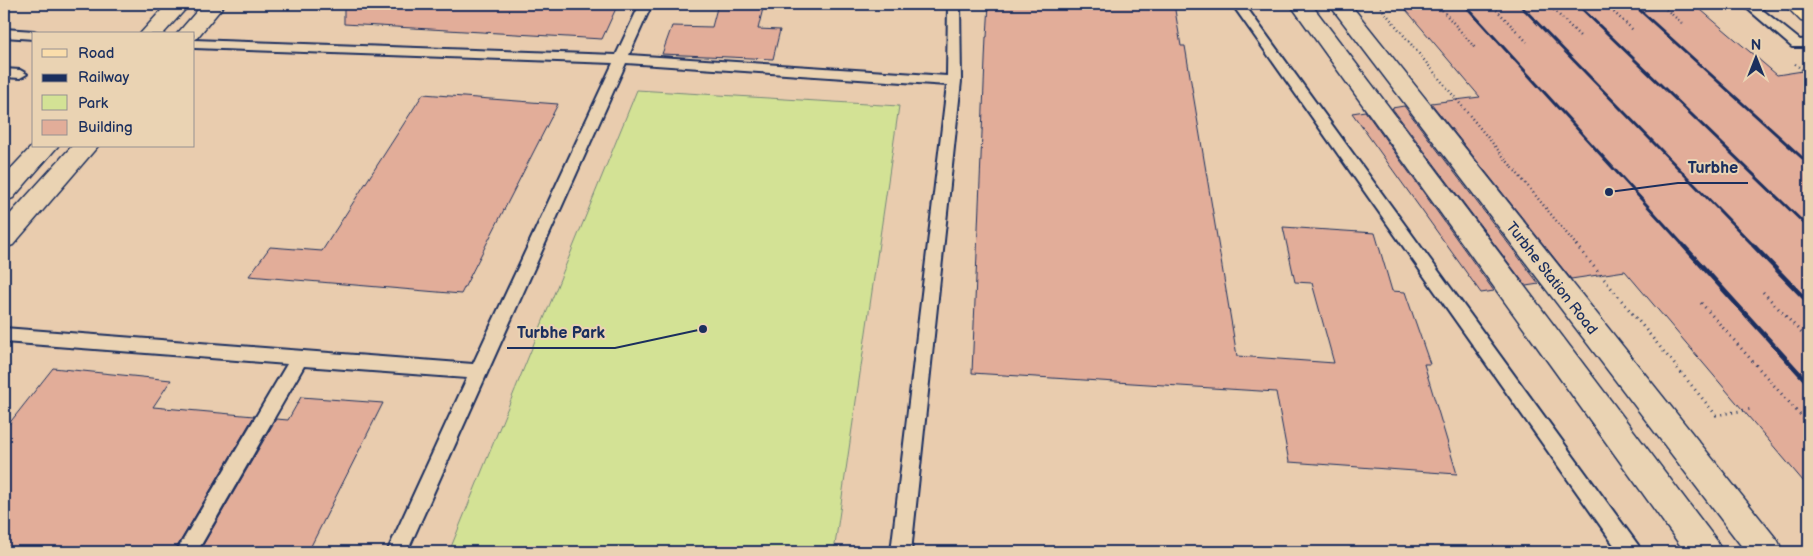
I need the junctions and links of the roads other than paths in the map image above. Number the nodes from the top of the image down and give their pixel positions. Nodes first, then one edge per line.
1 (179, 4) edge
2 (214, 4) edge
3 (646, 4) edge
4 (954, 4) edge
5 (1238, 4) edge
6 (1300, 4) edge
7 (1338, 4) edge
8 (1748, 4) edge
9 (1795, 4) edge
10 (1809, 16) edge
11 (153, 32) edge
12 (190, 32) edge
13 (4, 33) edge
14 (32, 35) edge
15 (1809, 43) edge
16 (195, 44) edge
17 (621, 59) junction
18 (4, 74) edge
19 (20, 74) dead end
20 (954, 80) junction
21 (44, 148) edge
22 (84, 148) edge
23 (1472, 174) junction
24 (1430, 180) junction
25 (4, 192) edge
26 (4, 238) edge
27 (4, 335) edge
28 (298, 359) junction
29 (478, 372) junction
30 (186, 552) edge
31 (397, 552) edge
32 (900, 552) edge
33 (1631, 552) edge
34 (1705, 552) edge
35 (1766, 552) edge

1 - 11 street
2 - 12 street
3 - 17 lane
4 - 20 lane
5 - 33 lane
6 - 24 street
7 - 23 street, Turbhe Station Road
8 - 15 lane
9 - 10 main road
13 - 14 lane
16 - 17 lane
17 - 20 lane
17 - 29 lane
18 - 19 lane
20 - 32 lane
21 - 25 street
22 - 26 street
23 - 24 street
23 - 35 street, Turbhe Station Road
24 - 34 street
27 - 28 lane
28 - 29 lane
28 - 30 lane
29 - 31 lane

